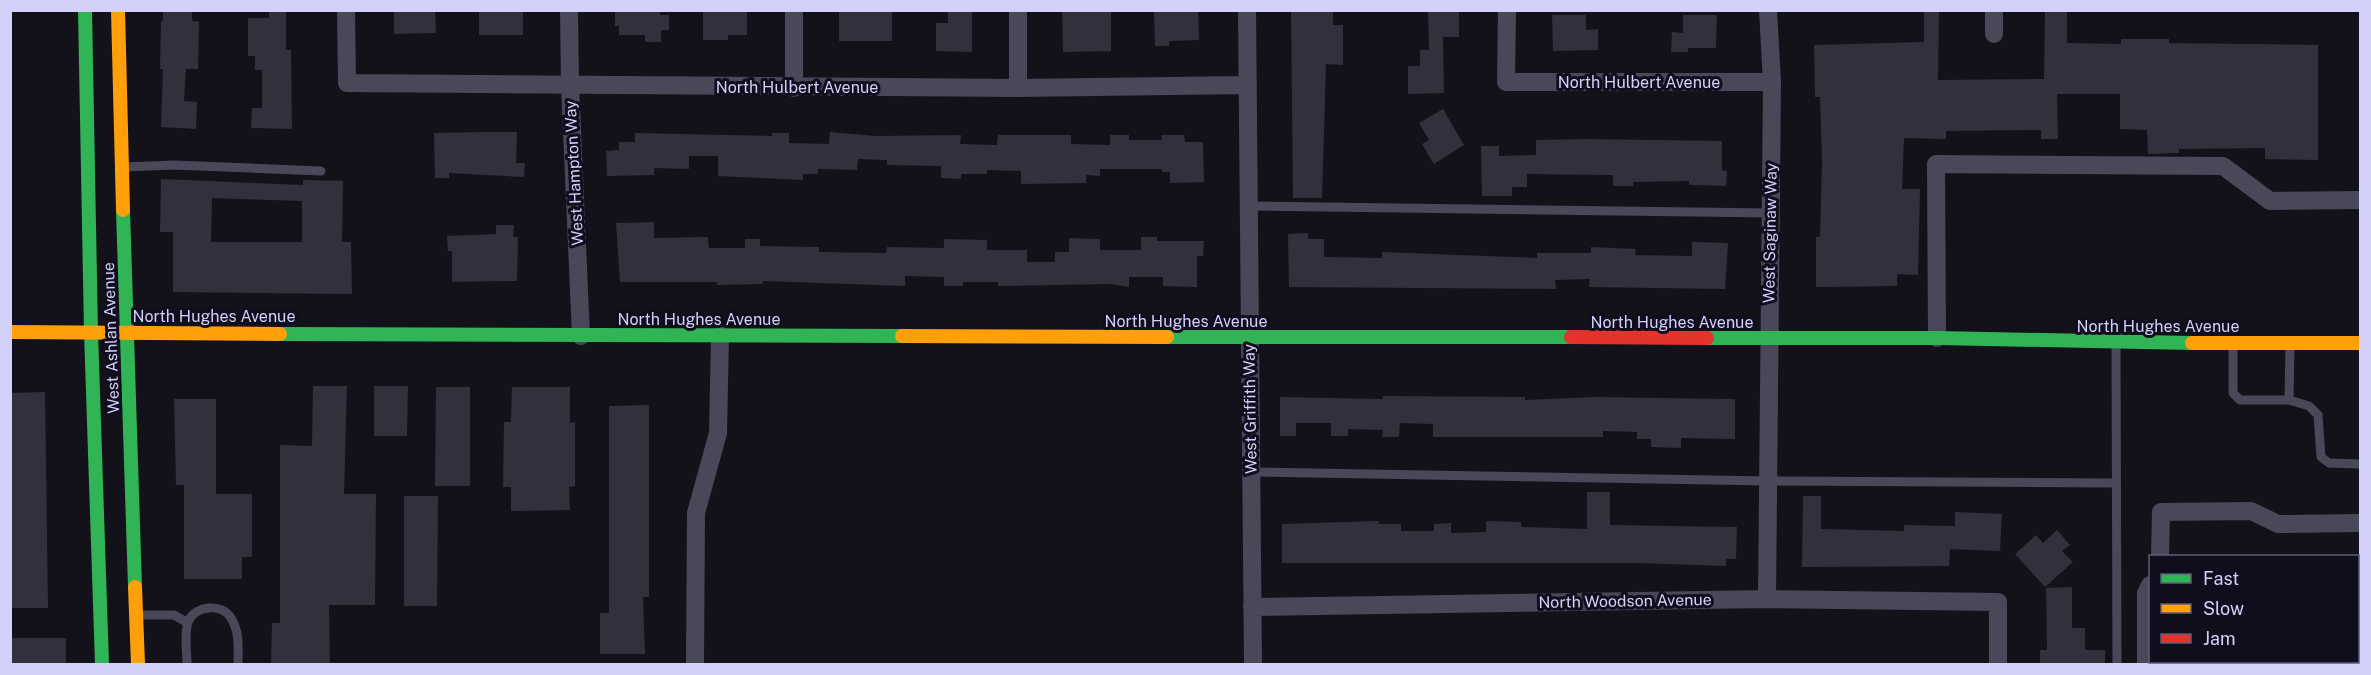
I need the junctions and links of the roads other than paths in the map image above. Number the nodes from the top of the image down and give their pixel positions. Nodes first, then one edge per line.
1 (85, 10) edge
2 (118, 10) edge
3 (346, 10) edge
4 (569, 10) edge
5 (794, 10) edge
6 (1018, 10) edge
7 (1247, 10) edge
8 (1507, 10) edge
9 (1768, 10) edge
10 (1994, 10) edge
11 (1994, 34) dead end
12 (1772, 82) junction
13 (570, 85) junction
14 (1247, 85) junction
15 (794, 88) junction
16 (1018, 88) junction
17 (121, 167) junction
18 (321, 171) dead end
19 (2361, 200) edge
20 (1248, 206) junction
21 (1770, 213) junction
22 (10, 332) edge
23 (91, 332) junction
24 (127, 332) junction
25 (720, 334) junction
26 (581, 336) junction
27 (1250, 338) junction
28 (1769, 338) junction
29 (1937, 338) junction
30 (2116, 343) junction
31 (2234, 343) junction
32 (2290, 343) junction
33 (2361, 343) edge
34 (2289, 400) junction
35 (2361, 464) edge
36 (1251, 472) junction
37 (1769, 481) junction
38 (2115, 483) junction
39 (2361, 523) edge
40 (100, 543) junction
41 (2160, 555) edge
42 (2149, 588) edge
43 (1767, 599) junction
44 (1252, 607) junction
45 (114, 612) dead end
46 (138, 615) junction
47 (188, 622) junction
48 (102, 664) edge
49 (138, 664) edge
50 (187, 664) edge
51 (238, 664) edge
52 (695, 664) edge
53 (1253, 664) edge
54 (1998, 664) edge
55 (2117, 664) edge
56 (2146, 664) edge

1 - 23 street, West Ashlan Avenue
2 - 17 street, West Ashlan Avenue
3 - 13 street, North Hulbert Avenue
4 - 13 street, West Hampton Way
5 - 15 street
6 - 16 street
7 - 14 street, West Griffith Way
8 - 12 street, North Hulbert Avenue
9 - 12 street, West Saginaw Way
10 - 11 street
12 - 21 street, West Saginaw Way
13 - 15 street, North Hulbert Avenue
13 - 26 street, West Hampton Way
14 - 16 street, North Hulbert Avenue
14 - 20 street, West Griffith Way
15 - 16 street, North Hulbert Avenue
17 - 18 lane
17 - 24 street, West Ashlan Avenue
19 - 29 street
20 - 21 lane
20 - 27 street, West Griffith Way
21 - 28 street, West Saginaw Way
22 - 23 street, North Hughes Avenue
23 - 24 street, North Hughes Avenue
23 - 40 street, West Ashlan Avenue
24 - 26 street, North Hughes Avenue
24 - 46 street, West Ashlan Avenue
25 - 26 street, North Hughes Avenue
25 - 27 street, North Hughes Avenue
25 - 52 street
27 - 28 street, North Hughes Avenue
27 - 36 street, West Griffith Way
28 - 29 street, North Hughes Avenue
28 - 37 street, West Saginaw Way
29 - 30 street, North Hughes Avenue
30 - 31 street, North Hughes Avenue
30 - 38 lane
31 - 32 street, North Hughes Avenue
31 - 34 lane
32 - 33 street, North Hughes Avenue
32 - 34 lane
34 - 35 lane
36 - 37 lane
36 - 44 street, West Griffith Way
37 - 38 lane
37 - 43 street, West Saginaw Way
38 - 55 lane
39 - 41 street
40 - 45 street
40 - 48 street, West Ashlan Avenue
42 - 56 street
43 - 44 street, North Woodson Avenue
43 - 54 street, North Woodson Avenue
44 - 53 street, West Griffith Way
46 - 47 lane
46 - 49 street, West Ashlan Avenue
47 - 50 lane
47 - 51 lane

